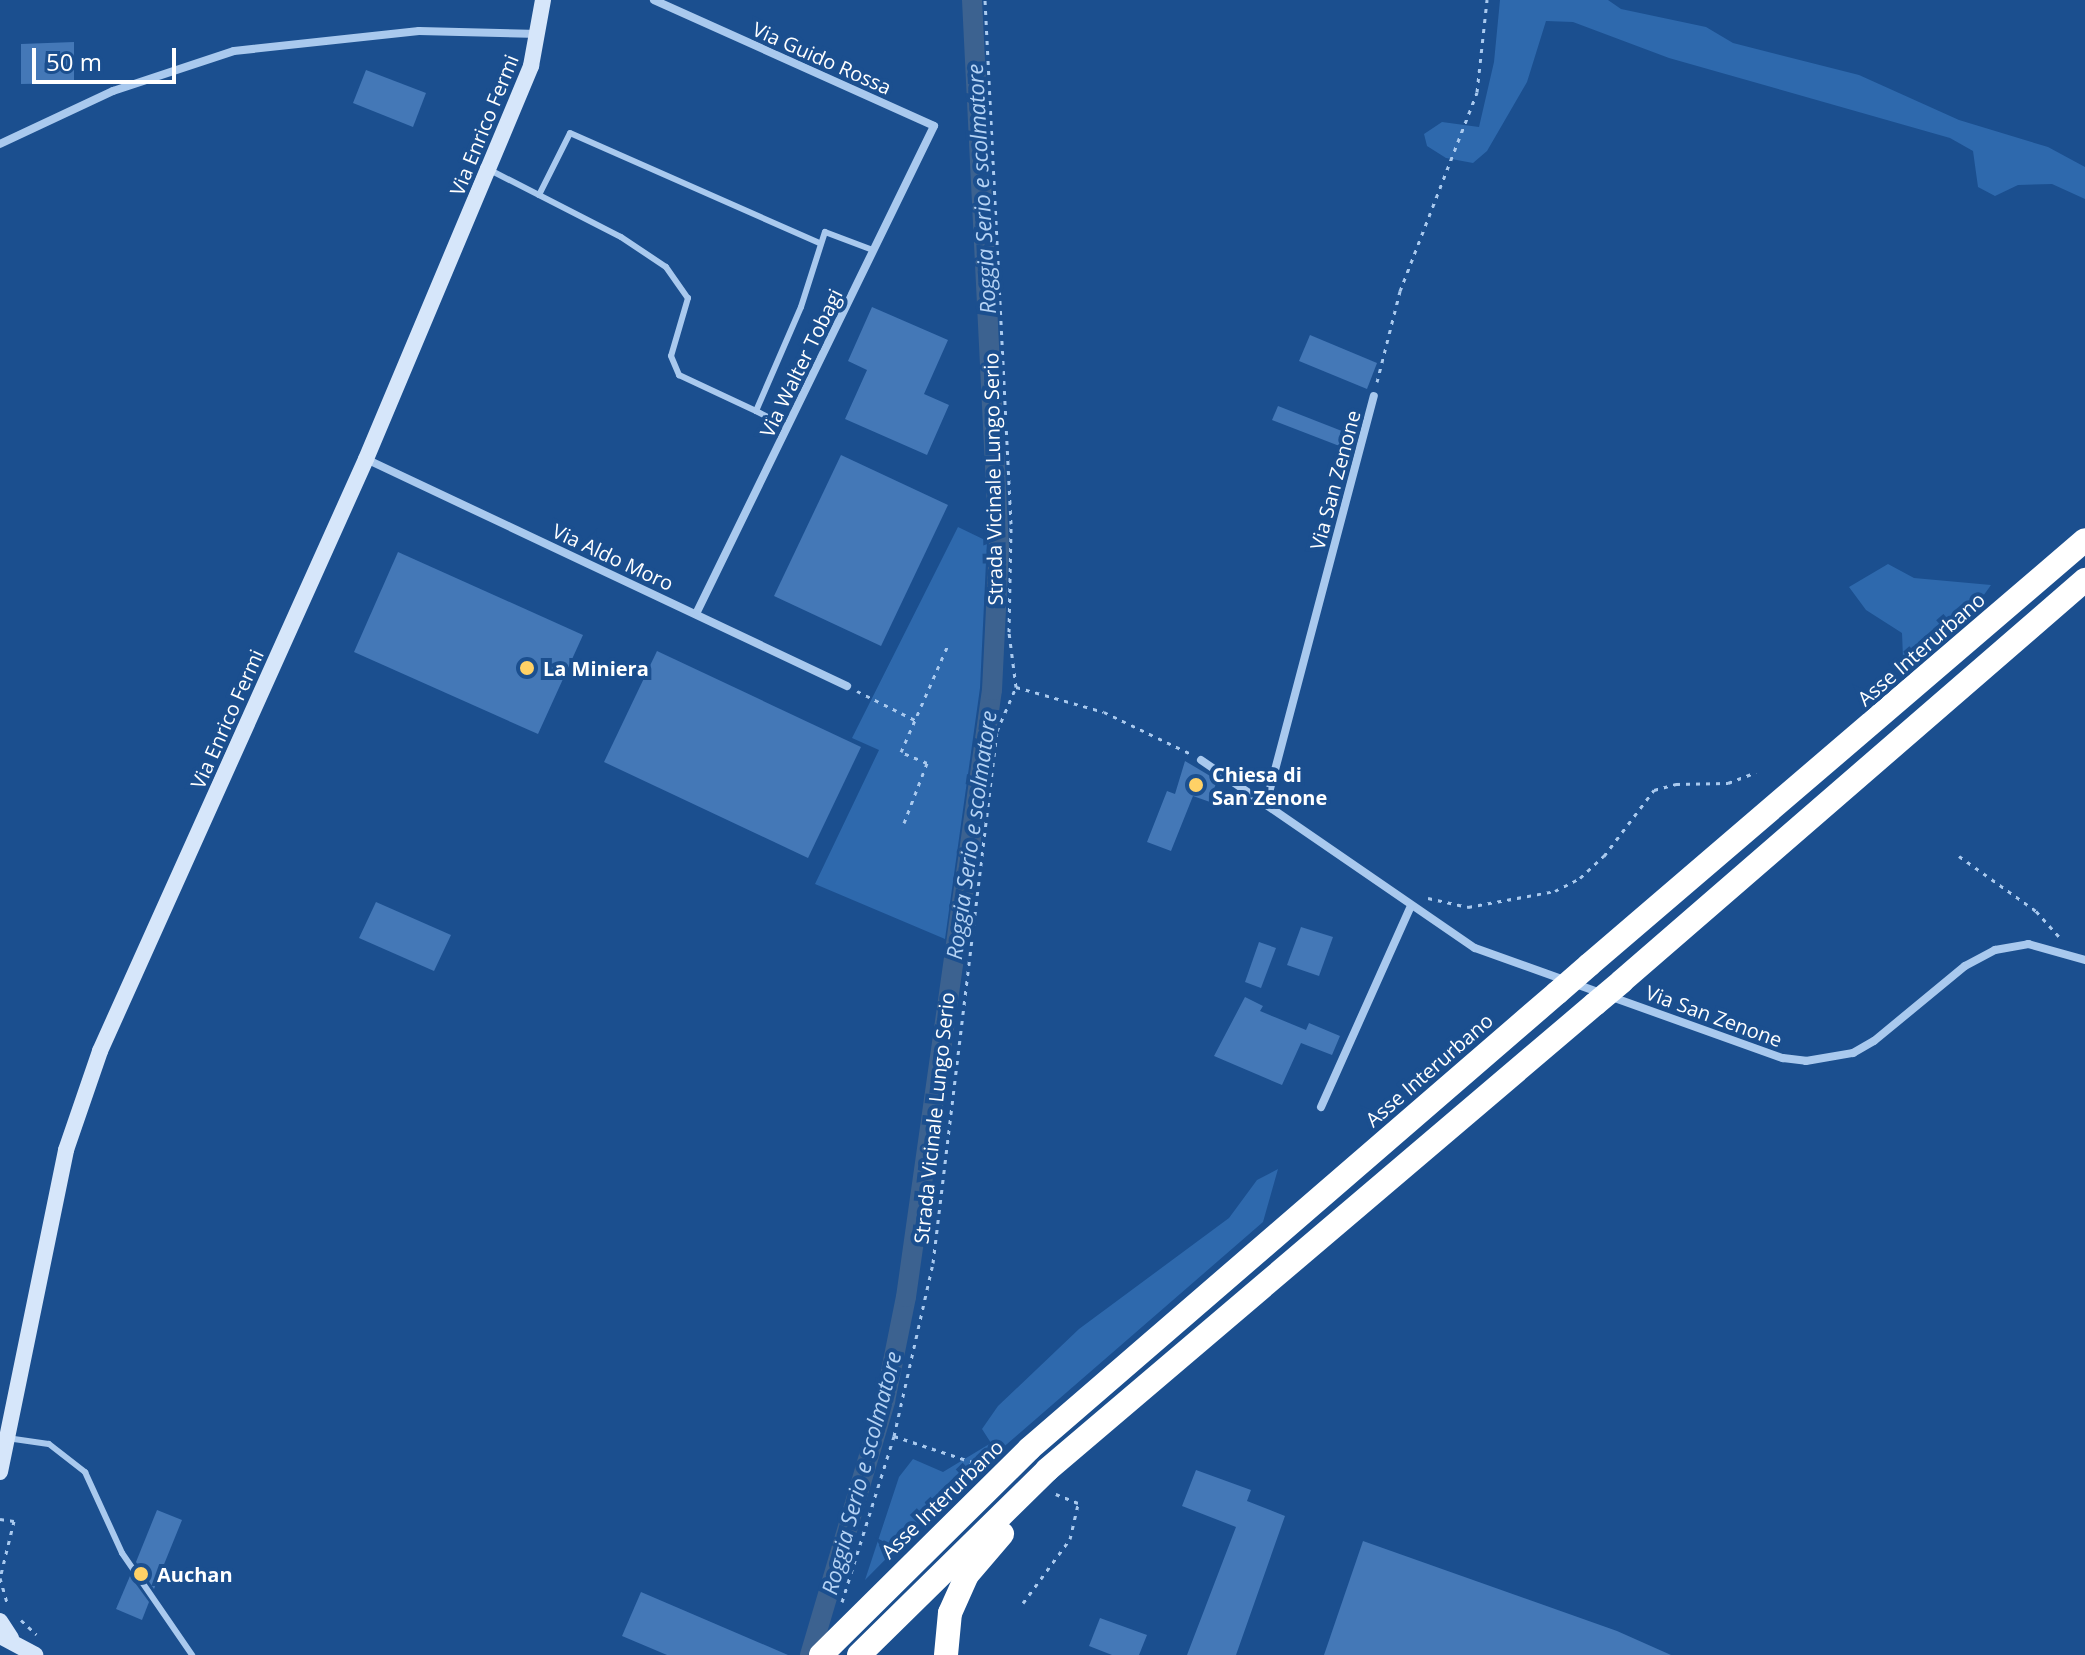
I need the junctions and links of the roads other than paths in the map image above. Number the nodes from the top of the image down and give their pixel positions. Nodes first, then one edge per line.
1 (543, 0) edge
2 (654, 0) edge
3 (540, 34) junction
4 (934, 126) joint
5 (0, 144) edge
6 (488, 169) junction
7 (539, 195) junction
8 (819, 243) junction
9 (873, 250) junction
10 (1374, 396) road end
11 (756, 411) junction
12 (787, 427) junction
13 (366, 459) junction
14 (2085, 540) edge
15 (2085, 580) edge
16 (696, 614) junction
17 (847, 686) road end
18 (1201, 760) road end
19 (1266, 804) junction
20 (1410, 908) junction
21 (2085, 960) edge
22 (1321, 1107) dead end
23 (7, 1438) junction
24 (1047, 1470) junction
25 (0, 1472) edge
26 (0, 1621) edge
27 (6, 1637) edge
28 (35, 1655) edge
29 (192, 1655) edge
30 (821, 1655) edge
31 (859, 1655) edge
32 (946, 1655) edge

1 - 3 street, Via Enrico Fermi
2 - 4 street, Via Guido Rossa
3 - 5 street
3 - 6 street, Via Enrico Fermi
4 - 9 street, Via Walter Tobagi
6 - 7 lane
6 - 13 street, Via Enrico Fermi
7 - 8 lane
7 - 11 lane
8 - 9 lane
8 - 11 lane
9 - 12 street, Via Walter Tobagi
10 - 19 street, Via San Zenone
11 - 12 lane
12 - 16 street, Via Walter Tobagi
13 - 16 street, Via Aldo Moro
13 - 23 street, Via Enrico Fermi
14 - 30 highway, Asse Interurbano, bridge
15 - 24 highway, bridge
16 - 17 street, Via Aldo Moro
18 - 19 street, Via San Zenone
19 - 20 street, Via San Zenone
20 - 21 street, Via San Zenone
20 - 22 street
23 - 25 street, Via Enrico Fermi
23 - 29 lane
24 - 31 highway, bridge
24 - 32 highway, bridge
26 - 27 street
27 - 28 street

